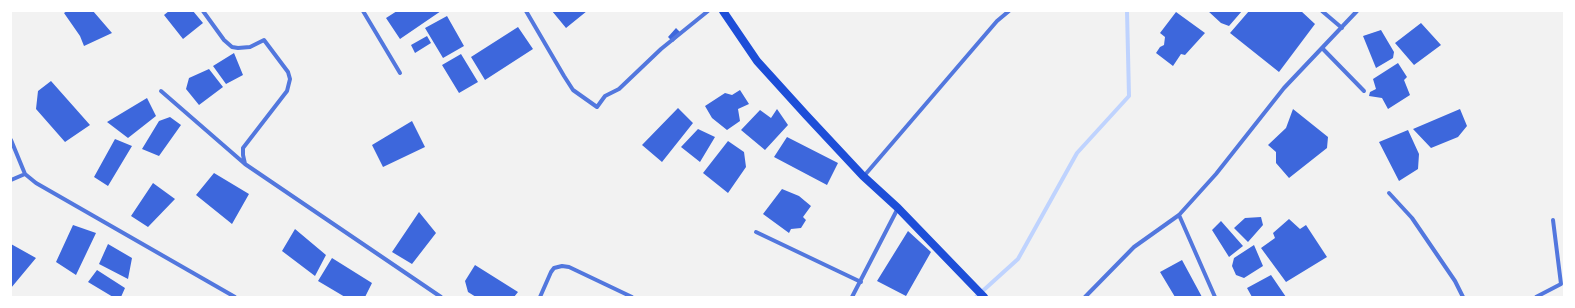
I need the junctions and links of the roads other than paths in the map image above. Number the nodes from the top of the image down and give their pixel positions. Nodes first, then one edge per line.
1 (203, 11) edge
2 (363, 11) edge
3 (526, 11) edge
4 (708, 11) edge
5 (723, 11) edge
6 (1009, 11) edge
7 (1322, 11) edge
8 (1357, 11) edge
9 (1342, 28) junction
10 (1323, 49) junction
11 (400, 73) dead end
12 (162, 91) dead end
13 (1364, 91) dead end
14 (11, 140) edge
15 (246, 164) junction
16 (25, 174) junction
17 (863, 176) junction
18 (11, 180) edge
19 (1389, 193) dead end
20 (898, 208) junction
21 (1179, 215) junction
22 (1553, 220) dead end
23 (756, 232) dead end
24 (861, 282) junction
25 (235, 297) edge
26 (441, 297) edge
27 (540, 297) edge
28 (632, 297) edge
29 (852, 297) edge
30 (984, 297) edge
31 (1085, 297) edge
32 (1214, 297) edge
33 (1463, 297) edge
34 (1536, 297) edge

1 - 15 street
2 - 11 street
3 - 4 street
5 - 17 main road
6 - 17 street
7 - 9 street
8 - 9 street
9 - 10 street
10 - 13 street
10 - 21 street
12 - 15 street
14 - 16 street
15 - 26 street
16 - 18 street
16 - 25 street
17 - 20 main road
19 - 33 street
20 - 24 street
20 - 30 main road
21 - 31 street
21 - 32 street
22 - 34 street
23 - 24 street
24 - 29 street
27 - 28 street

